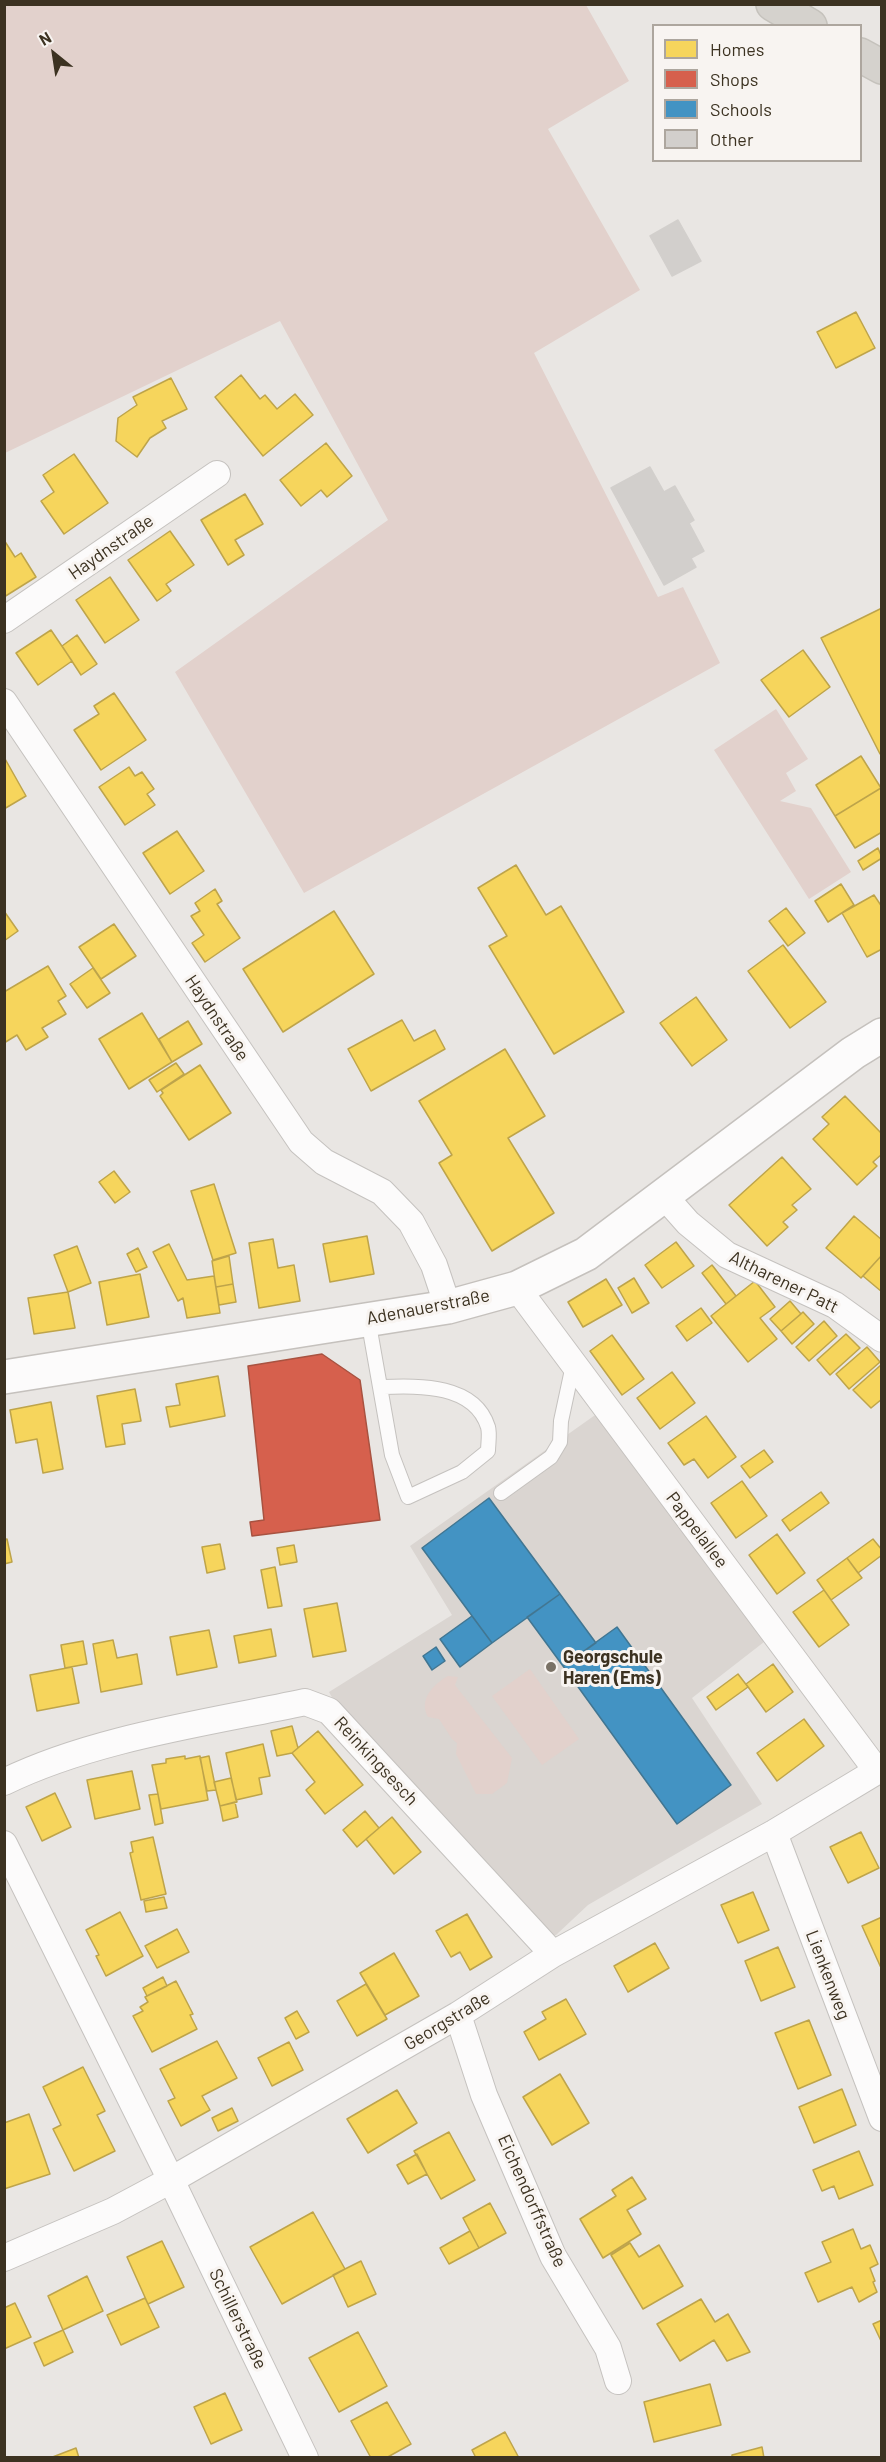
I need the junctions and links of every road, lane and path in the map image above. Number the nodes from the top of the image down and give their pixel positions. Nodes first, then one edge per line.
1 (773, 4) edge
2 (807, 24) edge
3 (862, 56) edge
4 (882, 67) edge
5 (217, 474) dead end
6 (4, 620) edge
7 (4, 702) edge
8 (882, 1035) edge
9 (664, 1197) junction
10 (517, 1288) junction
11 (448, 1307) junction
12 (368, 1319) junction
13 (882, 1339) edge
14 (573, 1365) junction
15 (4, 1377) edge
16 (380, 1387) junction
17 (501, 1493) dead end
18 (879, 1770) edge
19 (4, 1782) edge
20 (774, 1833) junction
21 (4, 1844) edge
22 (553, 1954) junction
23 (458, 2015) junction
24 (882, 2118) edge
25 (171, 2180) junction
26 (4, 2258) edge
27 (618, 2381) dead end
28 (305, 2457) edge

1 - 2 main road
3 - 4 main road
5 - 6 street, Haydnstraße
7 - 11 street, Haydnstraße
8 - 9 street, Adenauerstraße
9 - 10 street, Adenauerstraße
9 - 13 street, Altharener Patt
10 - 11 street, Adenauerstraße
10 - 14 street, Pappelallee
11 - 12 street, Adenauerstraße
12 - 15 street, Adenauerstraße
12 - 16 lane
14 - 17 lane
14 - 18 street, Pappelallee
16 - 16 lane
18 - 20 street, Georgstraße
19 - 22 street, Reinkingsesch
20 - 22 street, Georgstraße
20 - 24 street, Lienkenweg
21 - 25 street
22 - 23 street, Georgstraße
23 - 25 street, Georgstraße
23 - 27 street, Eichendorffstraße
25 - 26 street, Georgstraße
25 - 28 street, Schillerstraße

